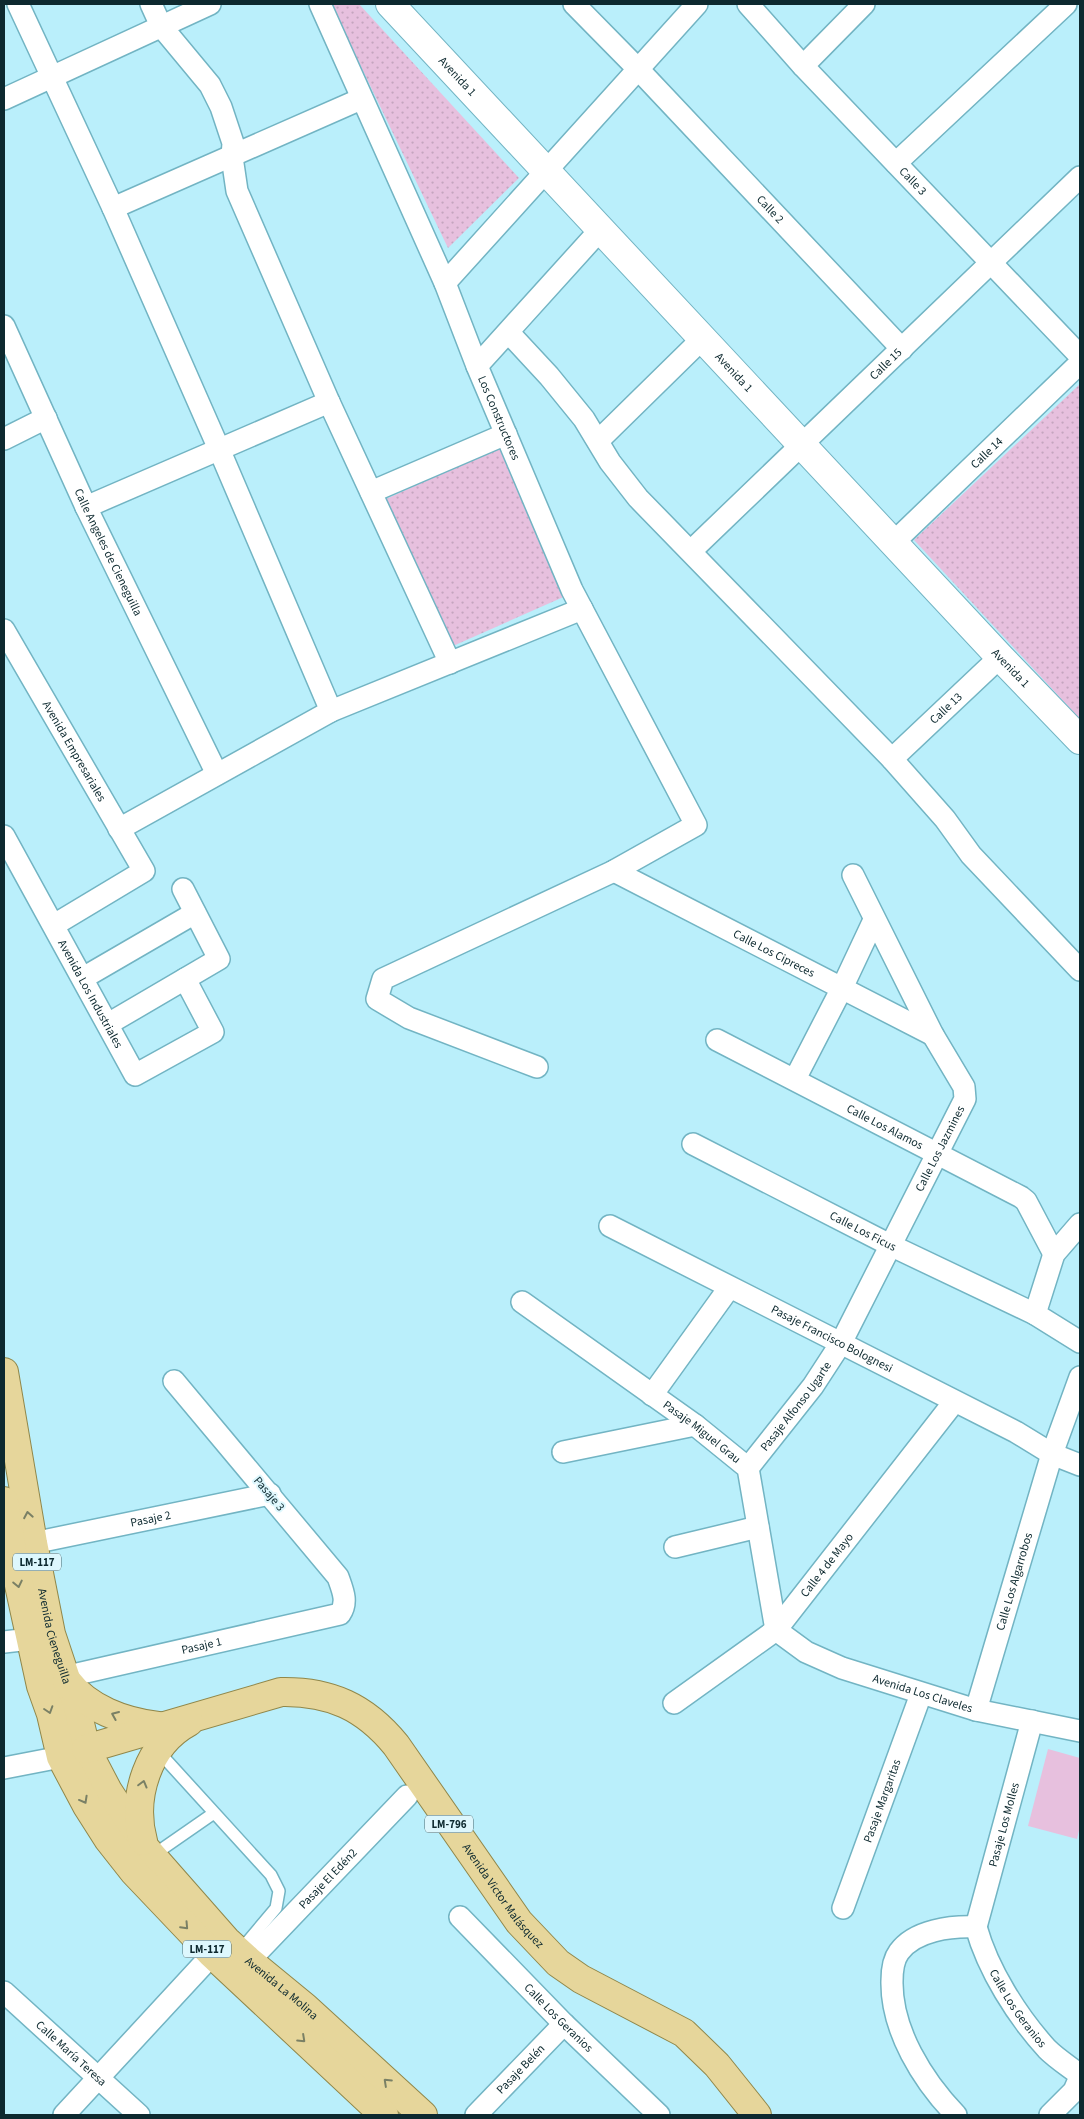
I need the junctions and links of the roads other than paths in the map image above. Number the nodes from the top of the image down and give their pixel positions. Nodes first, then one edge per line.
1 (18, 4) edge
2 (151, 4) edge
3 (210, 4) edge
4 (320, 4) edge
5 (390, 4) edge
6 (574, 4) edge
7 (697, 4) edge
8 (748, 4) edge
9 (864, 4) edge
10 (1066, 4) edge
11 (161, 26) junction
12 (803, 66) junction
13 (638, 69) junction
14 (52, 78) junction
15 (4, 99) edge
16 (361, 99) junction
17 (232, 157) junction
18 (896, 163) junction
19 (546, 172) junction
20 (1080, 177) edge
21 (113, 208) junction
22 (600, 230) junction
23 (991, 262) junction
24 (445, 284) junction
25 (4, 326) edge
26 (509, 333) junction
27 (702, 339) junction
28 (902, 349) junction
29 (1080, 356) edge
30 (1080, 363) edge
31 (477, 366) junction
32 (329, 402) junction
33 (46, 418) junction
34 (506, 434) junction
35 (4, 439) edge
36 (598, 441) junction
37 (801, 445) junction
38 (219, 449) junction
39 (370, 492) junction
40 (86, 507) junction
41 (893, 543) junction
42 (691, 551) junction
43 (582, 609) junction
44 (4, 630) edge
45 (1000, 657) junction
46 (450, 663) junction
47 (331, 711) junction
48 (1080, 740) edge
49 (892, 759) junction
50 (217, 774) junction
51 (119, 829) junction
52 (4, 836) edge
53 (614, 871) junction
54 (853, 875) dead end
55 (183, 889) dead end
56 (195, 913) junction
57 (874, 920) junction
58 (54, 925) junction
59 (1078, 964) edge
60 (83, 978) junction
61 (185, 979) junction
62 (842, 988) junction
63 (108, 1024) junction
64 (934, 1035) junction
65 (717, 1040) dead end
66 (537, 1067) dead end
67 (795, 1079) junction
68 (693, 1144) dead end
69 (938, 1152) junction
70 (1080, 1224) edge
71 (610, 1226) dead end
72 (890, 1245) junction
73 (1054, 1254) junction
74 (729, 1288) junction
75 (522, 1302) dead end
76 (1036, 1314) junction
77 (1080, 1342) edge
78 (841, 1343) junction
79 (4, 1372) edge
80 (1080, 1377) edge
81 (174, 1381) dead end
82 (652, 1394) junction
83 (954, 1402) junction
84 (695, 1425) junction
85 (563, 1452) dead end
86 (1052, 1454) junction
87 (1080, 1465) edge
88 (748, 1468) junction
89 (270, 1494) junction
90 (4, 1501) edge
91 (758, 1527) junction
92 (32, 1543) junction
93 (675, 1547) dead end
94 (340, 1614) joint
95 (776, 1630) junction
96 (17, 1640) edge
97 (64, 1677) junction
98 (921, 1694) junction
99 (674, 1703) dead end
100 (976, 1710) junction
101 (1032, 1721) junction
102 (1080, 1731) edge
103 (160, 1739) junction
104 (73, 1753) junction
105 (4, 1768) edge
106 (407, 1796) dead end
107 (214, 1813) junction
108 (148, 1853) junction
109 (843, 1908) dead end
110 (460, 1917) dead end
111 (976, 1927) junction
112 (232, 1952) junction
113 (4, 1992) edge
114 (564, 2024) junction
115 (1080, 2076) edge
116 (99, 2078) junction
117 (64, 2115) edge
118 (140, 2115) edge
119 (384, 2115) edge
120 (423, 2115) edge
121 (476, 2115) edge
122 (659, 2115) edge
123 (757, 2115) edge
124 (956, 2115) edge
125 (1050, 2115) edge

1 - 14 street
2 - 11 street
3 - 11 street
4 - 16 street, Los Constructores
5 - 19 street, Avenida 1
6 - 13 street
7 - 13 street
8 - 12 street, Calle 3
9 - 12 street
10 - 18 street
11 - 14 street
11 - 17 street
12 - 18 street, Calle 3
13 - 19 street
13 - 28 street, Calle 2
14 - 15 street
14 - 21 street
16 - 17 street
16 - 24 street, Los Constructores
17 - 21 street
17 - 32 street
18 - 23 street, Calle 3
19 - 22 street, Avenida 1
19 - 24 street
20 - 23 street, Calle 15
21 - 38 street
22 - 26 street
22 - 27 street, Avenida 1
23 - 28 street, Calle 15
23 - 29 street, Calle 3
24 - 31 street, Los Constructores
25 - 33 street, Calle Angeles de Cieneguilla
26 - 31 street
26 - 36 street
27 - 36 street
27 - 37 street, Avenida 1
28 - 37 street, Calle 15
30 - 41 street, Calle 14
31 - 34 street, Los Constructores
32 - 38 street
32 - 39 street
33 - 35 street
33 - 40 street, Calle Angeles de Cieneguilla
34 - 39 street
34 - 43 street, Los Constructores
36 - 42 street
37 - 41 street, Avenida 1
37 - 42 street, Calle 15
38 - 40 street
38 - 47 street
39 - 46 street
40 - 50 street, Calle Angeles de Cieneguilla
41 - 45 street, Avenida 1
42 - 49 street
43 - 46 street
43 - 53 street, Los Constructores
44 - 51 street, Avenida Empresariales
45 - 48 street, Avenida 1
45 - 49 street, Calle 13
46 - 47 street
47 - 50 street
49 - 59 street
50 - 51 street
51 - 58 street, Avenida Empresariales
52 - 58 street, Avenida Los Industriales
53 - 62 street, Calle Los Cipreces
53 - 66 street
54 - 57 street, Calle Los Jazmines
55 - 56 street
56 - 60 street
56 - 61 street
57 - 62 street
57 - 64 street, Calle Los Jazmines
58 - 60 street, Avenida Los Industriales
60 - 63 street, Avenida Los Industriales
61 - 63 street
61 - 63 street, Avenida Los Industriales
62 - 64 street, Calle Los Cipreces
62 - 67 street
64 - 69 street, Calle Los Jazmines
65 - 67 street, Calle Los Alamos
67 - 69 street, Calle Los Alamos
68 - 72 street, Calle Los Ficus
69 - 72 street, Calle Los Jazmines
69 - 73 street, Calle Los Alamos
70 - 73 street
71 - 74 street, Pasaje Francisco Bolognesi
72 - 76 street, Calle Los Ficus
72 - 78 street, Calle Los Jazmines
73 - 76 street
74 - 78 street, Pasaje Francisco Bolognesi
74 - 82 street
75 - 82 street, Pasaje Miguel Grau
76 - 77 street, Calle Los Ficus
78 - 83 street, Pasaje Francisco Bolognesi
78 - 88 street, Pasaje Alfonso Ugarte
92 -> 79 main road, Avenida Cieneguilla / LM-117
80 - 86 street, Calle Los Algarrobos
81 - 89 street, Pasaje 3
82 - 84 street, Pasaje Miguel Grau
83 - 86 street, Pasaje Francisco Bolognesi
83 - 95 street, Calle 4 de Mayo
84 - 85 street
84 - 88 street, Pasaje Miguel Grau
86 - 87 street, Pasaje Francisco Bolognesi
86 - 100 street, Calle Los Algarrobos
88 - 91 street, Pasaje Miguel Grau
89 - 92 street, Pasaje 2
89 - 94 street, Pasaje 3
90 -> 96 main road, Avenida Cieneguilla / LM-117
91 - 93 street
91 - 95 street, Pasaje Miguel Grau
92 - 97 main road, Avenida Cieneguilla / LM-117
94 - 97 street, Pasaje 1
95 - 98 street, Avenida Los Claveles
95 - 99 street, Calle 4 de Mayo
96 -> 104 main road, Avenida Cieneguilla / LM-117
103 -> 97 main road
97 - 104 main road, Avenida Cieneguilla / LM-117
98 - 100 street, Avenida Los Claveles
98 - 109 street, Pasaje Margaritas
100 - 101 street, Avenida Los Claveles
101 - 102 street, Avenida Los Claveles
101 - 111 street, Pasaje Los Molles
103 - 104 main road, Avenida Victor Malásquez / LM-796
103 - 107 lane
108 -> 103 main road
103 - 123 main road, Avenida Victor Malásquez / LM-796
104 - 105 street
104 - 108 main road, Avenida La Molina / LM-117
104 -> 112 main road, Avenida La Molina / LM-117
106 - 112 street, Pasaje El Edén2
107 - 108 lane
107 - 112 lane
108 - 112 main road, Avenida La Molina / LM-117
110 - 114 street, Calle Los Geranios
111 - 115 street, Calle Los Geranios
111 - 124 street
112 - 116 street, Pasaje El Edén2
112 -> 119 main road, Avenida La Molina / LM-117
120 -> 112 main road, Avenida La Molina / LM-117
113 - 116 street, Calle María Teresa
114 - 121 street, Pasaje Belén
114 - 122 street, Calle Los Geranios
115 - 125 street
116 - 117 street, Pasaje El Edén2
116 - 118 street, Calle María Teresa

